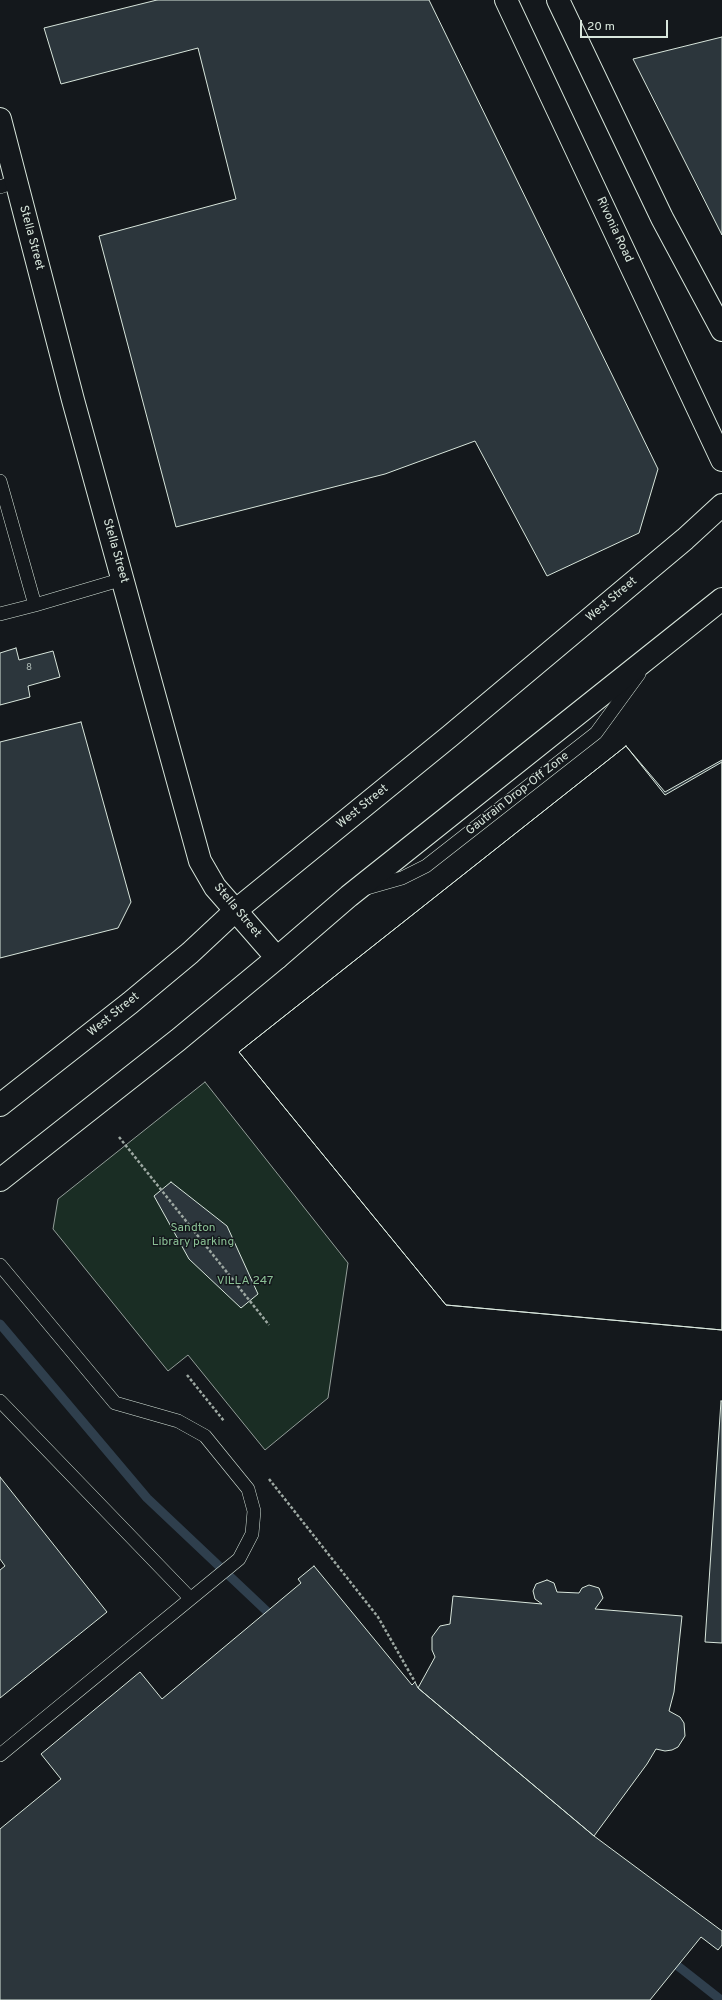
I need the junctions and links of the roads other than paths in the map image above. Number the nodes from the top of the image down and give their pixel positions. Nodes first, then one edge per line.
1 (506, 0) edge
2 (558, 0) edge
3 (0, 120) edge
4 (8, 184) edge
5 (722, 330) edge
6 (722, 460) edge
7 (0, 481) edge
8 (722, 505) edge
9 (123, 579) junction
10 (722, 599) edge
11 (35, 605) junction
12 (0, 614) edge
13 (235, 911) junction
14 (277, 958) junction
15 (0, 1105) edge
16 (0, 1180) edge
17 (0, 1265) edge
18 (0, 1401) edge
19 (190, 1598) junction
20 (0, 1755) edge

1 - 6 street, Rivonia Road
2 - 5 street
3 - 4 street, Stella Street
4 - 9 street, Stella Street
7 - 11 lane
8 - 13 street, West Street
9 - 11 lane
9 - 13 street, Stella Street
10 - 14 street
11 - 12 lane
13 - 14 street, Stella Street
13 - 15 street, West Street
14 - 16 street
17 - 19 lane
18 - 19 lane
19 - 20 lane

